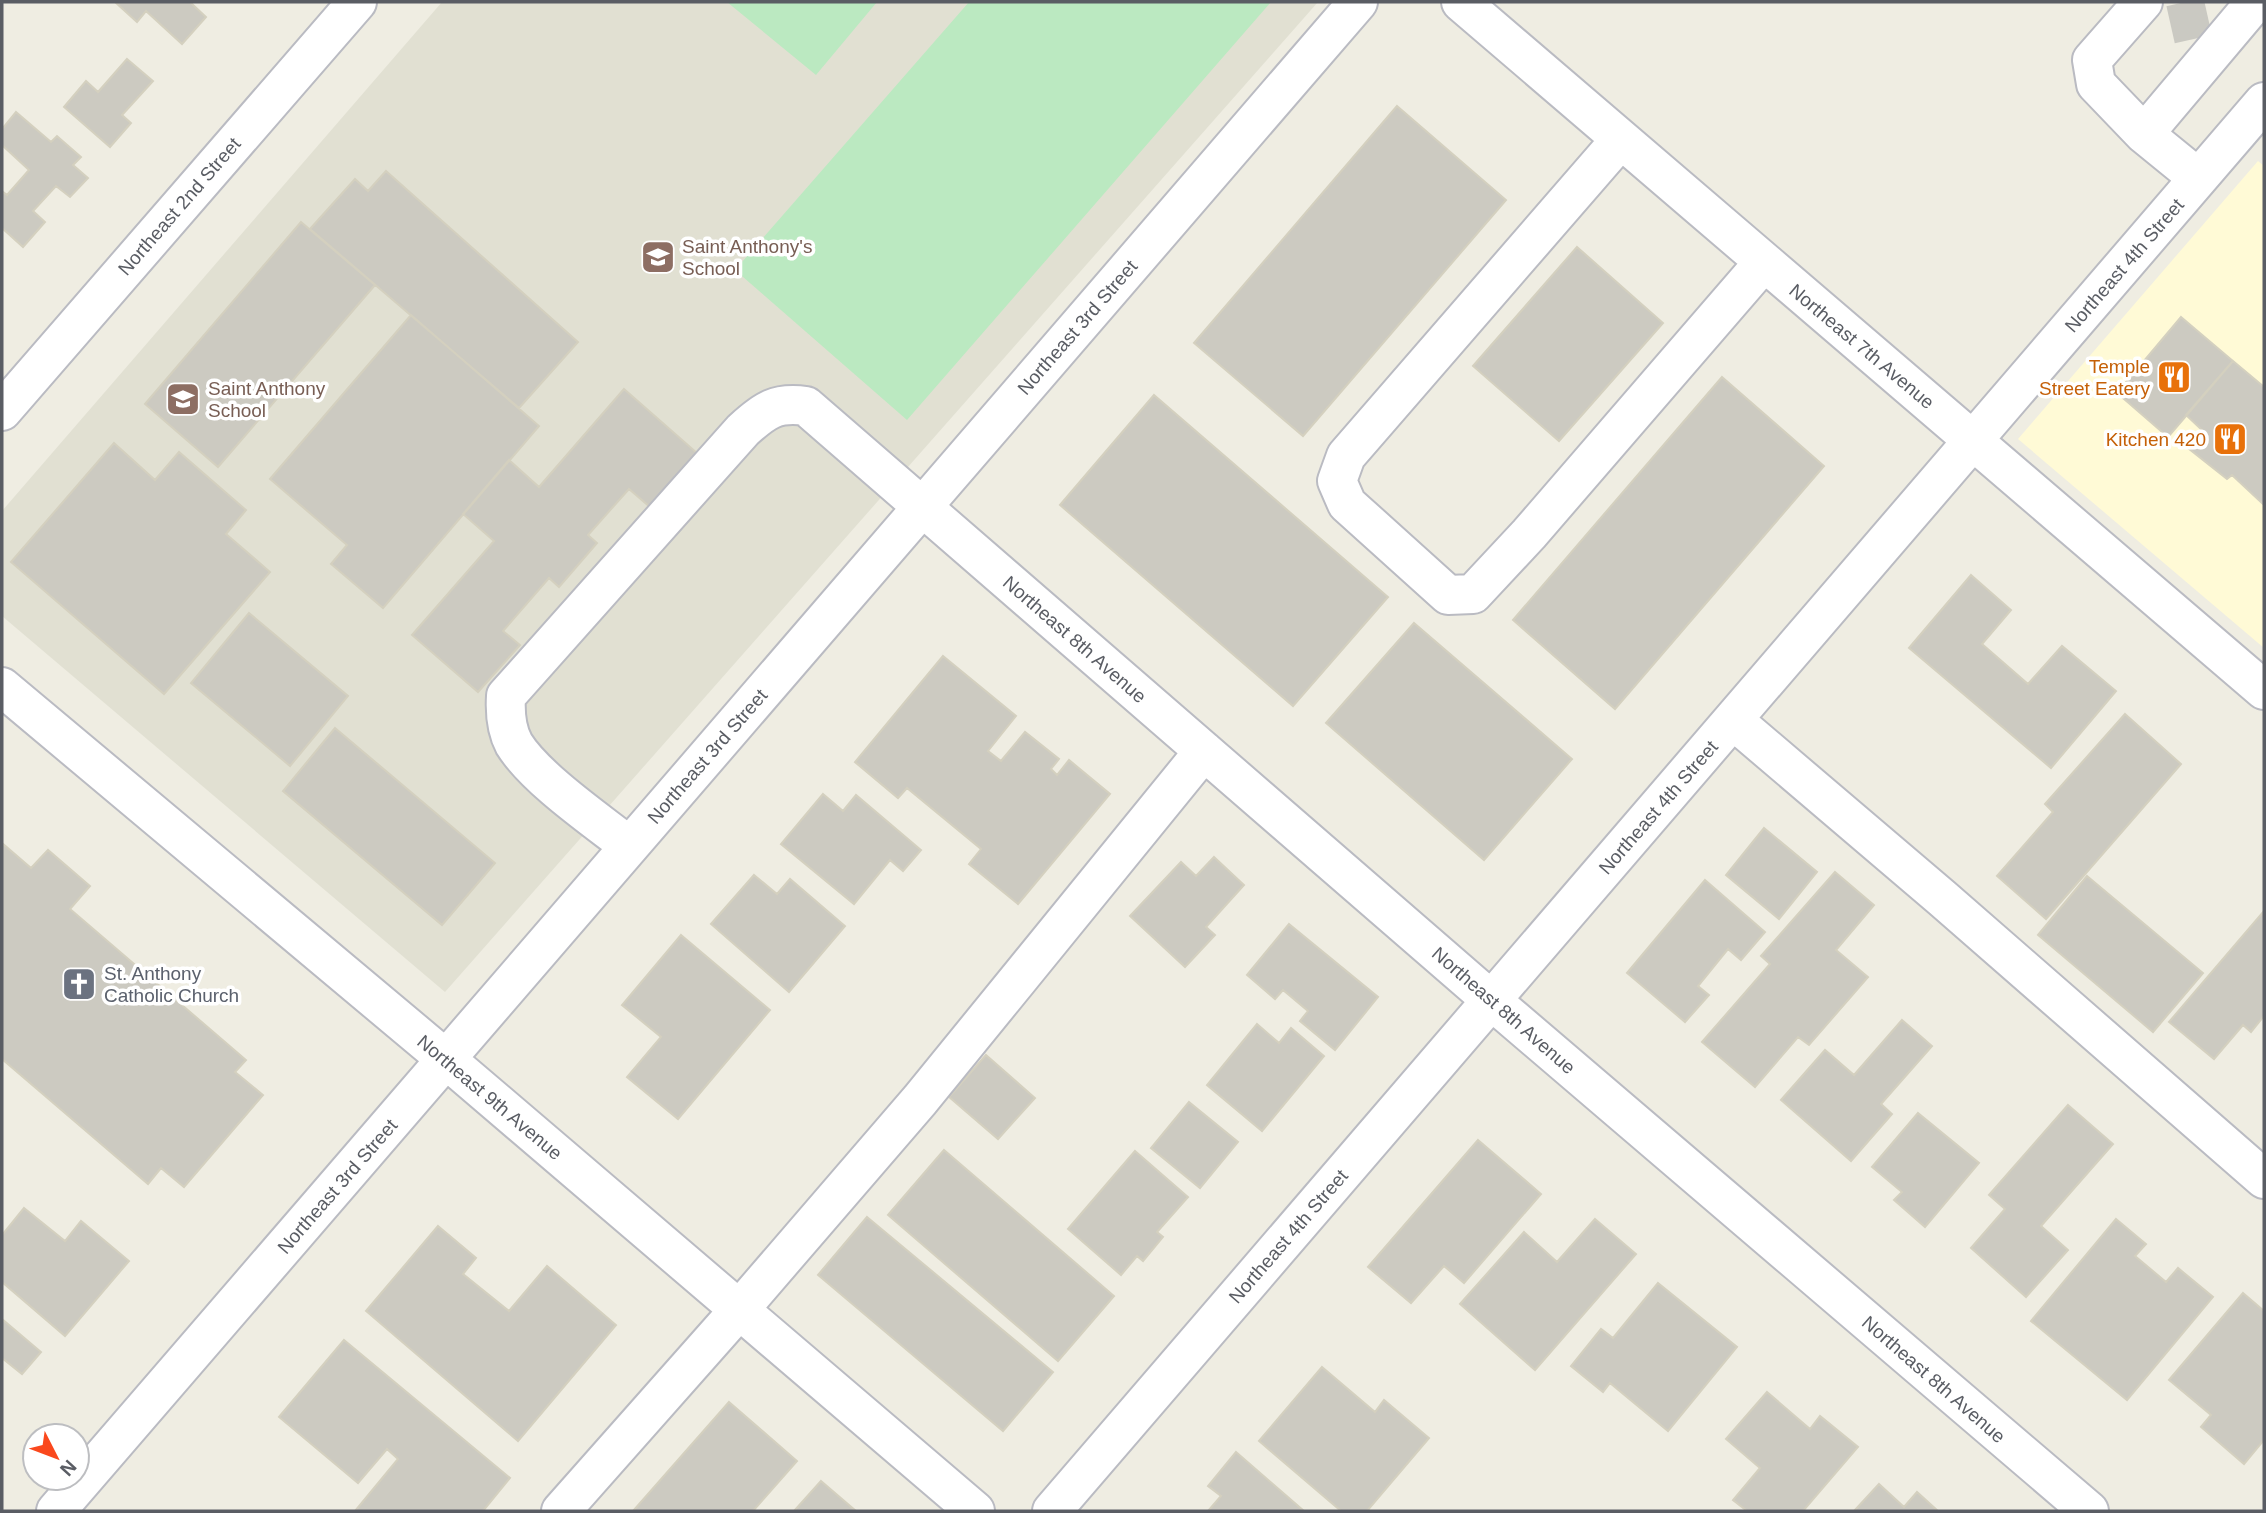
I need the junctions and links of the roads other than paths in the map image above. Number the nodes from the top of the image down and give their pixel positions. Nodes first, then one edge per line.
1 (1358, 2) edge
2 (1461, 2) edge
3 (2143, 2) edge
4 (2251, 2) edge
5 (344, 6) edge
6 (2264, 102) edge
7 (2144, 134) junction
8 (1621, 139) junction
9 (2198, 178) junction
10 (1764, 262) junction
11 (2, 411) edge
12 (1973, 441) junction
13 (922, 506) junction
14 (2, 687) edge
15 (2264, 690) edge
16 (1733, 720) junction
17 (1204, 751) junction
18 (629, 846) junction
19 (1491, 1000) junction
20 (447, 1060) junction
21 (2264, 1179) edge
22 (739, 1310) junction
23 (56, 1511) edge
24 (561, 1511) edge
25 (975, 1511) edge
26 (1052, 1511) edge
27 (2089, 1511) edge

1 - 13 street, Northeast 3rd Street
2 - 8 street, Northeast 7th Avenue
3 - 7 street
4 - 7 street
5 - 11 street, Northeast 2nd Street
6 - 9 street, Northeast 4th Street
7 - 9 street
8 - 10 street, Northeast 7th Avenue
8 - 10 street
9 - 12 street, Northeast 4th Street
10 - 12 street, Northeast 7th Avenue
12 - 15 street, Northeast 7th Avenue
12 - 16 street, Northeast 4th Street
13 - 17 street, Northeast 8th Avenue
13 - 18 street, Northeast 3rd Street
13 - 18 street, Northeast 8th Avenue
14 - 20 street, Northeast 9th Avenue
16 - 19 street, Northeast 4th Street
16 - 21 street
17 - 19 street, Northeast 8th Avenue
17 - 22 street
18 - 20 street, Northeast 3rd Street
19 - 26 street, Northeast 4th Street
19 - 27 street, Northeast 8th Avenue
20 - 22 street, Northeast 9th Avenue
20 - 23 street, Northeast 3rd Street
22 - 24 street
22 - 25 street, Northeast 9th Avenue

